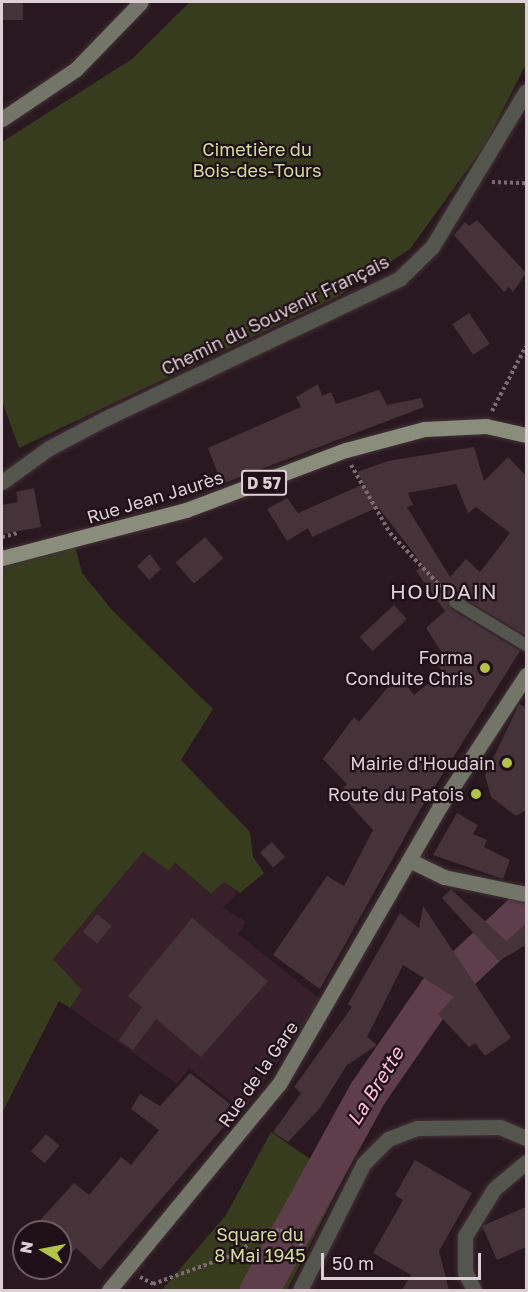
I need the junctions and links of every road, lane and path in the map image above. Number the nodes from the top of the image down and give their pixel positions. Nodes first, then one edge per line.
1 (141, 2) edge
2 (526, 91) edge
3 (2, 119) edge
4 (477, 179) junction
5 (526, 183) edge
6 (526, 346) edge
7 (498, 395) dead end
8 (526, 435) edge
9 (356, 476) dead end
10 (2, 482) edge
11 (2, 558) edge
12 (455, 602) joint
13 (526, 645) edge
14 (526, 675) edge
15 (409, 860) junction
16 (526, 894) edge
17 (526, 1138) edge
18 (526, 1162) edge
19 (299, 1247) dead end
20 (126, 1270) junction
21 (109, 1290) edge
22 (300, 1290) edge
23 (474, 1290) edge

1 - 3 main road
2 - 4 street, Chemin du Souvenir Français
4 - 5 path
4 - 10 street, Chemin du Souvenir Français
6 - 7 path
8 - 11 main road, Rue Jean Jaurès / D 57
9 - 12 path
12 - 13 lane
14 - 15 main road, Rue de la Gare
15 - 16 main road
15 - 20 main road, Rue de la Gare
17 - 22 street
18 - 23 street
19 - 20 path
20 - 21 main road, Rue de la Gare

